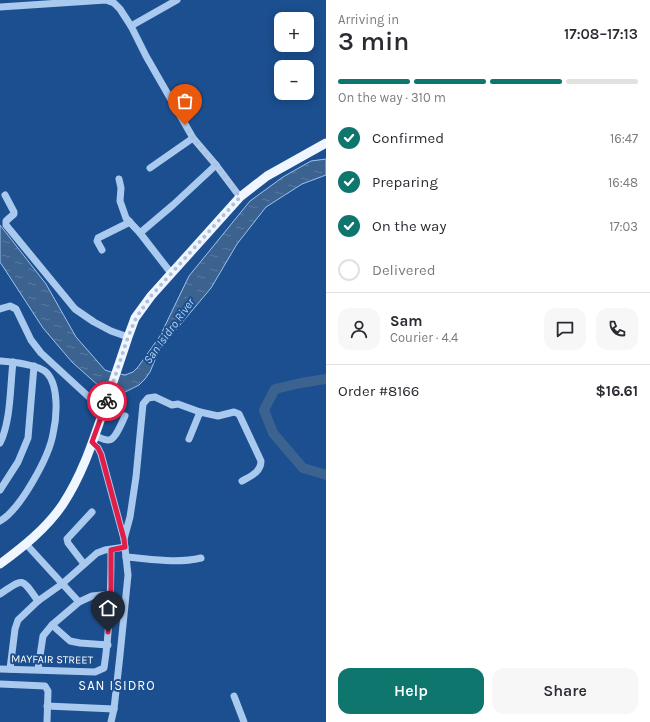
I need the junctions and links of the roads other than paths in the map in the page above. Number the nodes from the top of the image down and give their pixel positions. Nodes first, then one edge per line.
1 (177, 0) edge
2 (0, 7) edge
3 (131, 26) junction
4 (193, 138) junction
5 (326, 143) edge
6 (216, 165) junction
7 (150, 168) dead end
8 (119, 179) dead end
9 (5, 195) dead end
10 (240, 197) junction
11 (130, 222) junction
12 (140, 233) junction
13 (102, 250) dead end
14 (172, 273) junction
15 (0, 309) edge
16 (128, 337) junction
17 (0, 361) edge
18 (13, 362) junction
19 (34, 366) junction
20 (103, 410) junction
21 (200, 412) junction
22 (124, 416) dead end
23 (94, 439) junction
24 (189, 439) dead end
25 (0, 443) edge
26 (242, 481) dead end
27 (0, 490) edge
28 (92, 512) dead end
29 (0, 521) edge
30 (124, 539) junction
31 (26, 544) junction
32 (125, 547) junction
33 (111, 550) junction
34 (126, 557) junction
35 (201, 558) dead end
36 (0, 564) edge
37 (84, 564) junction
38 (62, 584) junction
39 (0, 594) edge
40 (111, 594) junction
41 (38, 601) junction
42 (79, 602) junction
43 (52, 625) junction
44 (108, 645) junction
45 (0, 669) edge
46 (10, 669) junction
47 (38, 670) junction
48 (0, 684) edge
49 (234, 696) dead end
50 (47, 706) junction
51 (114, 709) junction
52 (47, 722) edge
53 (111, 722) edge
54 (244, 722) edge

1 - 3 street
2 - 3 street
3 - 4 street
4 - 6 street
4 - 7 street
5 - 10 main road
6 - 10 street
6 - 12 street
8 - 11 street
9 - 16 street
10 - 14 main road
11 - 12 street
11 - 13 street
12 - 14 street
14 - 16 main road
15 - 20 street
16 - 20 main road
17 - 18 street
18 - 19 street
18 - 25 street
19 - 27 street
19 - 29 street
20 - 23 main road
21 - 24 street
21 - 26 street
21 - 30 street
22 - 23 street
23 - 30 street
23 - 31 main road
28 - 37 street
30 - 32 street
31 - 36 main road
31 - 38 street
32 - 33 street
32 - 34 street
33 - 37 street
33 - 40 street, MAYFAIR STREET
34 - 35 street
34 - 51 street
37 - 38 street
38 - 41 street
38 - 42 street
39 - 41 street
40 - 42 street
40 - 44 street, MAYFAIR STREET
41 - 46 street
42 - 43 street
43 - 44 street
43 - 47 street
44 - 47 street, MAYFAIR STREET
45 - 46 street, MAYFAIR STREET
46 - 47 street, MAYFAIR STREET
48 - 50 street
49 - 54 street
50 - 51 street
50 - 52 street
51 - 53 street

